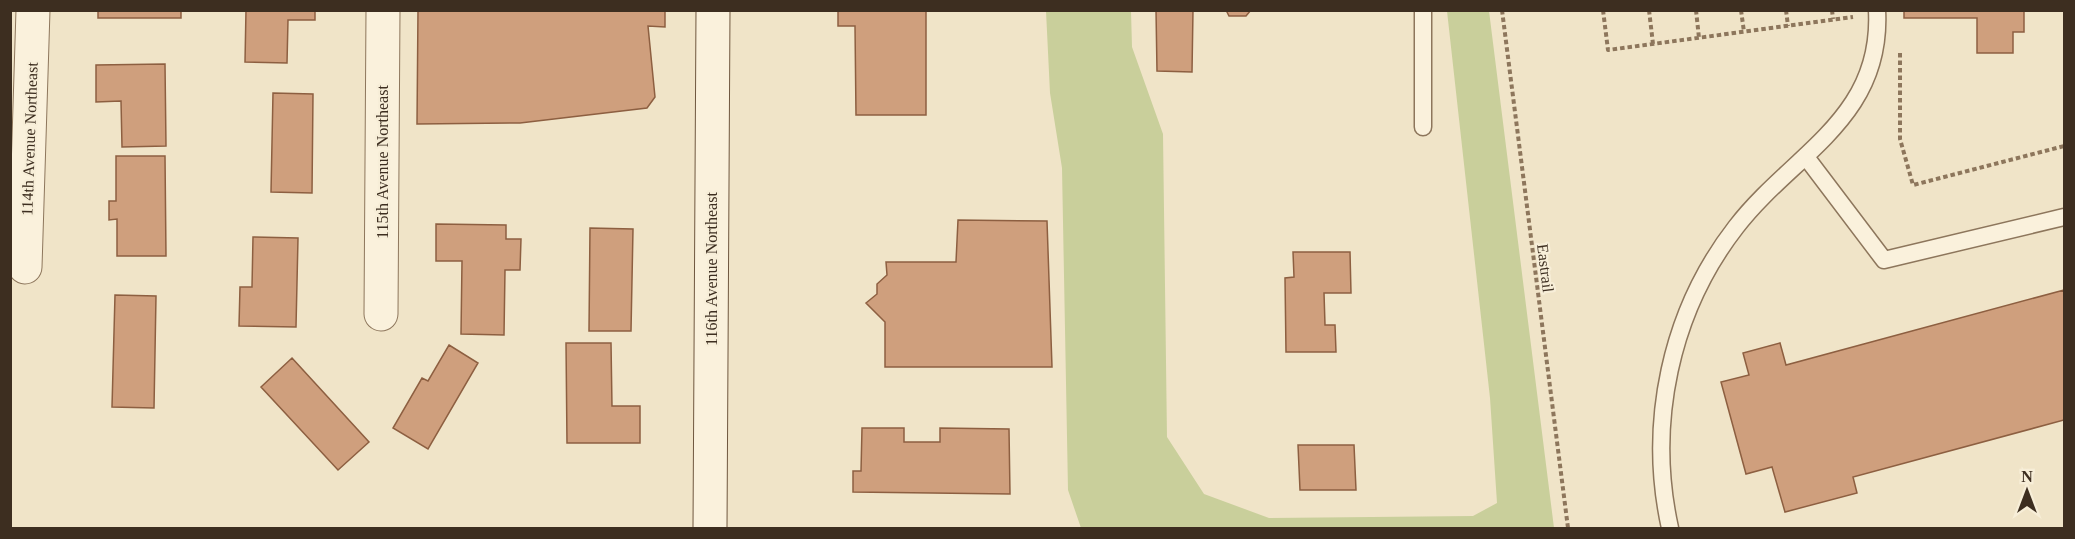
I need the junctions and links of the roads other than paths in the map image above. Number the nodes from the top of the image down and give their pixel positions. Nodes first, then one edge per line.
1 (33, 10) edge
2 (383, 10) edge
3 (713, 10) edge
4 (1423, 10) edge
5 (1877, 12) edge
6 (1423, 127) dead end
7 (1806, 157) junction
8 (2064, 217) edge
9 (25, 267) dead end
10 (381, 314) dead end
11 (710, 528) edge
12 (1670, 528) edge

1 - 9 street, 114th Avenue Northeast
2 - 10 street, 115th Avenue Northeast
3 - 11 street, 116th Avenue Northeast
4 - 6 lane
5 - 7 lane
7 - 8 lane
7 - 12 lane

